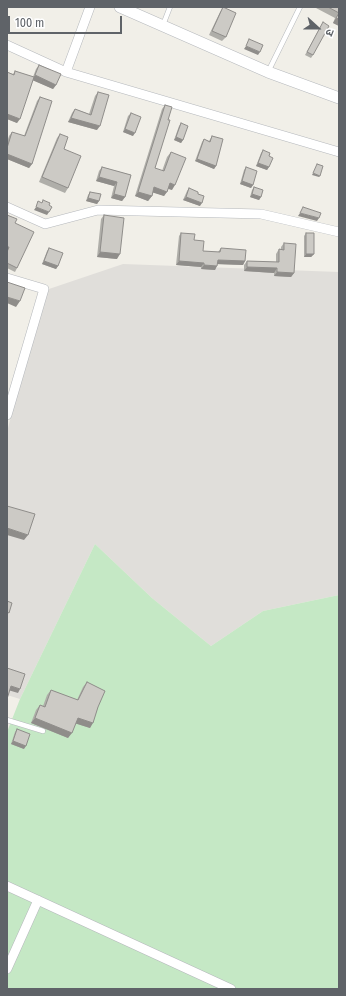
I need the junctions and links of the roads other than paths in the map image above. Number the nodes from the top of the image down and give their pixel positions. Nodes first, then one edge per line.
1 (90, 7) edge
2 (120, 7) edge
3 (170, 7) edge
4 (300, 7) edge
5 (163, 25) junction
6 (7, 45) edge
7 (66, 72) junction
8 (268, 72) junction
9 (339, 98) edge
10 (339, 152) edge
11 (7, 207) edge
12 (339, 232) edge
13 (7, 278) edge
14 (7, 414) edge
15 (7, 720) edge
16 (43, 731) dead end
17 (7, 886) edge
18 (38, 900) junction
19 (7, 969) edge
20 (231, 989) edge

1 - 7 street
2 - 5 street
3 - 5 lane
4 - 8 lane
5 - 8 street
6 - 7 street
7 - 10 street
8 - 9 street
11 - 12 street
13 - 14 street
15 - 16 lane
17 - 18 street
18 - 19 street
18 - 20 street

